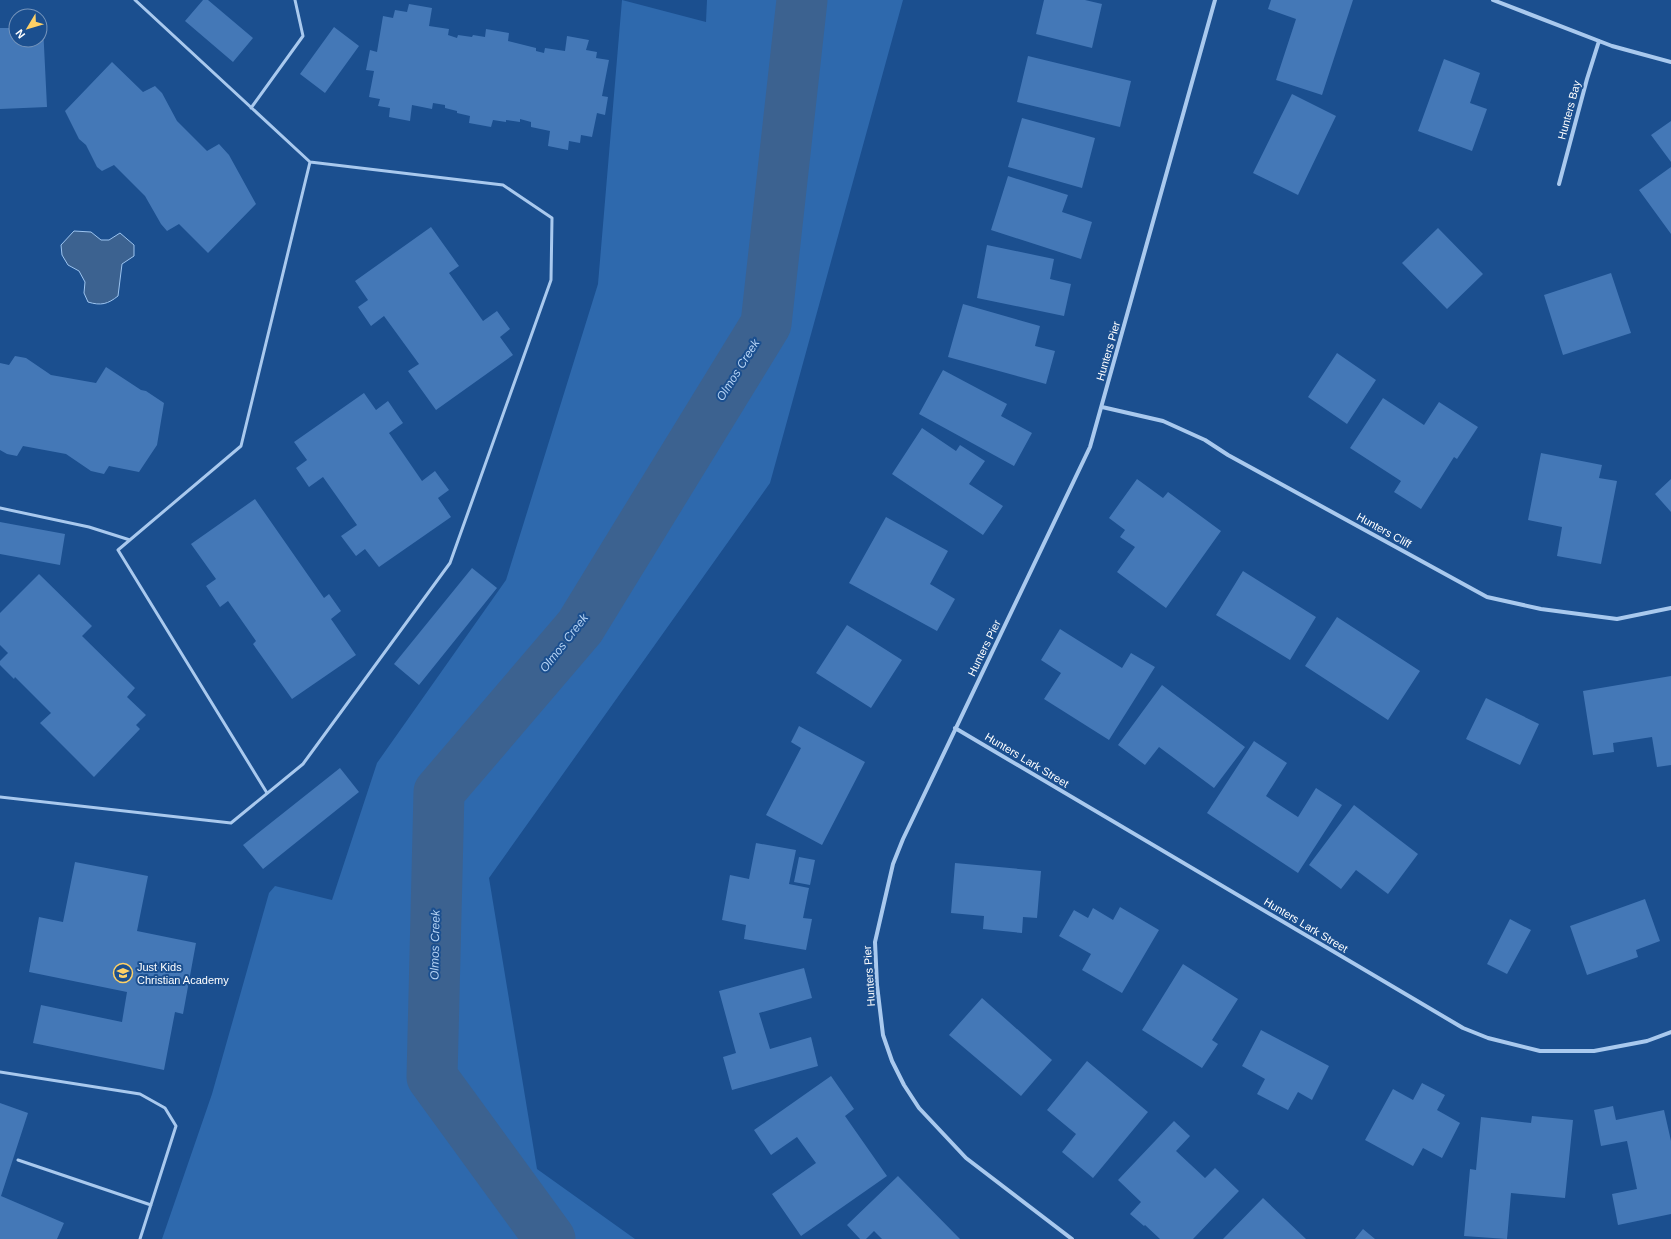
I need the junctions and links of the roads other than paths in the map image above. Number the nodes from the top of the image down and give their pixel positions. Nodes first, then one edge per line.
1 (135, 0) edge
2 (295, 0) edge
3 (1215, 0) edge
4 (1493, 0) edge
5 (1599, 41) junction
6 (1671, 62) edge
7 (251, 108) junction
8 (310, 162) junction
9 (1560, 184) dead end
10 (1102, 408) junction
11 (0, 508) edge
12 (130, 540) junction
13 (1671, 608) edge
14 (956, 728) junction
15 (267, 793) junction
16 (0, 797) edge
17 (1671, 1032) edge
18 (0, 1072) edge
19 (18, 1160) dead end
20 (150, 1205) junction
21 (140, 1239) edge
22 (1072, 1239) edge

1 - 7 lane
2 - 7 lane
3 - 10 street, Hunters Pier
4 - 5 street
5 - 6 street
5 - 9 street, Hunters Bay
7 - 8 lane
8 - 12 lane
8 - 15 lane
10 - 13 street, Hunters Cliff
10 - 14 street, Hunters Pier
11 - 12 lane
12 - 15 lane
14 - 17 street, Hunters Lark Street
14 - 22 street, Hunters Pier
15 - 16 lane
18 - 20 lane
19 - 20 lane
20 - 21 lane

